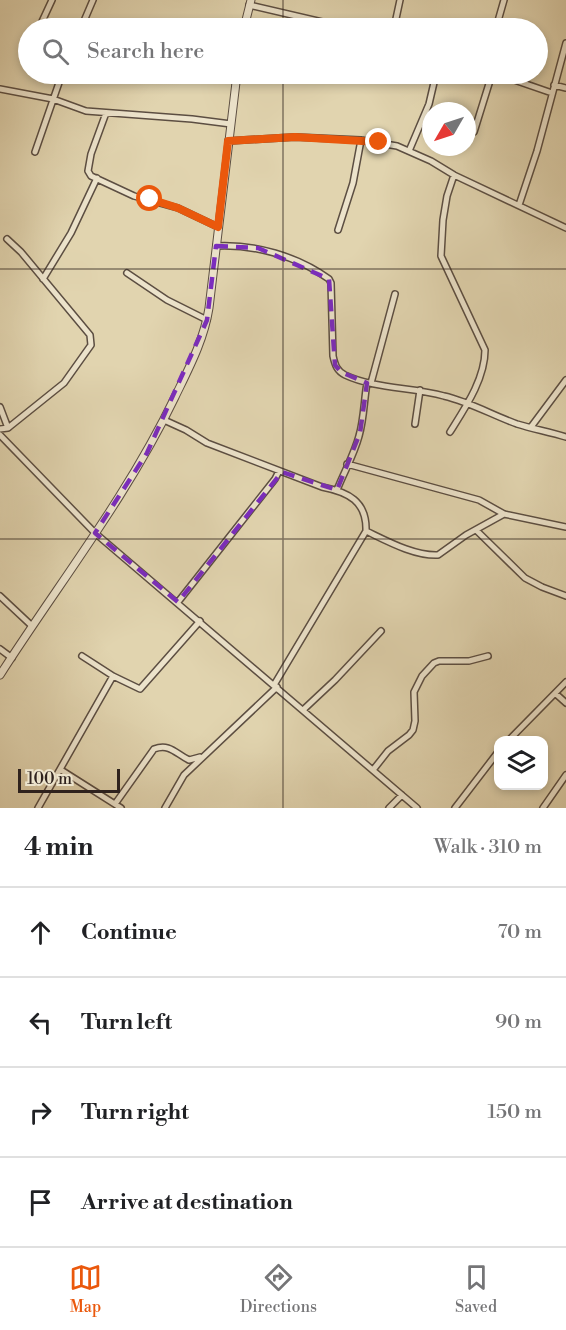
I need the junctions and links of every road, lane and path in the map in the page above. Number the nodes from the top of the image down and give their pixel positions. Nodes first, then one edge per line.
1 (52, 0) edge
2 (400, 0) edge
3 (504, 0) edge
4 (90, 1) edge
5 (250, 3) edge
6 (44, 18) edge
7 (84, 18) edge
8 (246, 18) edge
9 (309, 18) edge
10 (396, 18) edge
11 (499, 18) edge
12 (566, 43) edge
13 (58, 84) edge
14 (236, 84) edge
15 (434, 84) edge
16 (489, 84) edge
17 (526, 84) edge
18 (554, 85) junction
19 (566, 88) edge
20 (0, 89) edge
21 (552, 93) junction
22 (52, 99) junction
23 (106, 113) junction
24 (231, 124) junction
25 (476, 126) edge
26 (362, 140) junction
27 (228, 141) junction
28 (409, 151) junction
29 (35, 152) dead end
30 (454, 175) junction
31 (97, 178) junction
32 (519, 205) junction
33 (218, 227) junction
34 (566, 228) edge
35 (338, 230) dead end
36 (7, 239) dead end
37 (216, 246) junction
38 (127, 273) dead end
39 (43, 279) junction
40 (395, 294) dead end
41 (207, 320) junction
42 (566, 380) edge
43 (369, 383) junction
44 (420, 390) junction
45 (468, 403) junction
46 (0, 408) edge
47 (164, 420) junction
48 (415, 424) dead end
49 (531, 427) junction
50 (8, 428) junction
51 (0, 429) edge
52 (450, 432) dead end
53 (0, 435) edge
54 (566, 437) edge
55 (347, 464) junction
56 (279, 471) junction
57 (337, 490) junction
58 (504, 514) junction
59 (566, 527) edge
60 (476, 530) junction
61 (366, 531) junction
62 (95, 533) junction
63 (0, 596) edge
64 (566, 596) edge
65 (178, 602) junction
66 (200, 621) junction
67 (32, 626) junction
68 (381, 631) dead end
69 (0, 649) edge
70 (82, 656) dead end
71 (489, 656) dead end
72 (12, 657) junction
73 (0, 675) edge
74 (113, 676) junction
75 (566, 682) edge
76 (275, 686) junction
77 (556, 694) junction
78 (566, 702) edge
79 (303, 710) junction
80 (513, 736) edge
81 (201, 757) junction
82 (494, 757) edge
83 (61, 770) junction
84 (372, 770) junction
85 (566, 775) edge
86 (402, 795) junction
87 (115, 804) junction
88 (38, 808) edge
89 (121, 808) edge
90 (165, 808) edge
91 (389, 808) edge
92 (417, 808) edge
93 (455, 808) edge
94 (543, 808) edge

1 - 6 street
2 - 10 street
3 - 11 street
4 - 7 street
5 - 8 street
5 - 9 street
12 - 18 street
13 - 22 street
14 - 24 street
15 - 28 street
16 - 25 street
17 - 21 street
18 - 19 street
18 - 21 street
20 - 22 street
21 - 32 street
22 - 23 street
22 - 29 street
23 - 24 street
23 - 31 street
24 - 27 street
26 - 27 street
26 - 28 street
26 - 35 street
27 - 33 street
28 - 30 street
30 - 32 street
30 - 45 street
31 - 33 street
31 - 39 street
32 - 34 street
33 - 37 street
36 - 39 street
37 - 41 street
37 - 43 street
38 - 41 street
39 - 50 street
40 - 43 street
41 - 47 street
42 - 49 street
43 - 44 street
43 - 55 street
44 - 45 street
44 - 48 street
45 - 49 street
45 - 52 street
46 - 50 street
47 - 56 street
47 - 62 street
49 - 54 street
50 - 51 street
53 - 62 street
55 - 57 street
55 - 58 street
56 - 57 street
56 - 65 street
57 - 61 street
58 - 59 street
58 - 60 street
60 - 61 street
60 - 64 street
61 - 76 street
62 - 65 street
62 - 67 street
63 - 67 street
65 - 66 street
66 - 74 street
66 - 76 street
67 - 72 street
68 - 79 street
69 - 72 street
70 - 74 street
71 - 84 street
72 - 73 street
74 - 83 street
75 - 77 street
76 - 79 street
76 - 81 street
77 - 78 street
77 - 80 street
79 - 84 street
81 - 87 street
81 - 90 street
82 - 93 street
83 - 87 street
83 - 88 street
84 - 86 street
85 - 94 street
86 - 91 street
86 - 92 street
87 - 89 street

